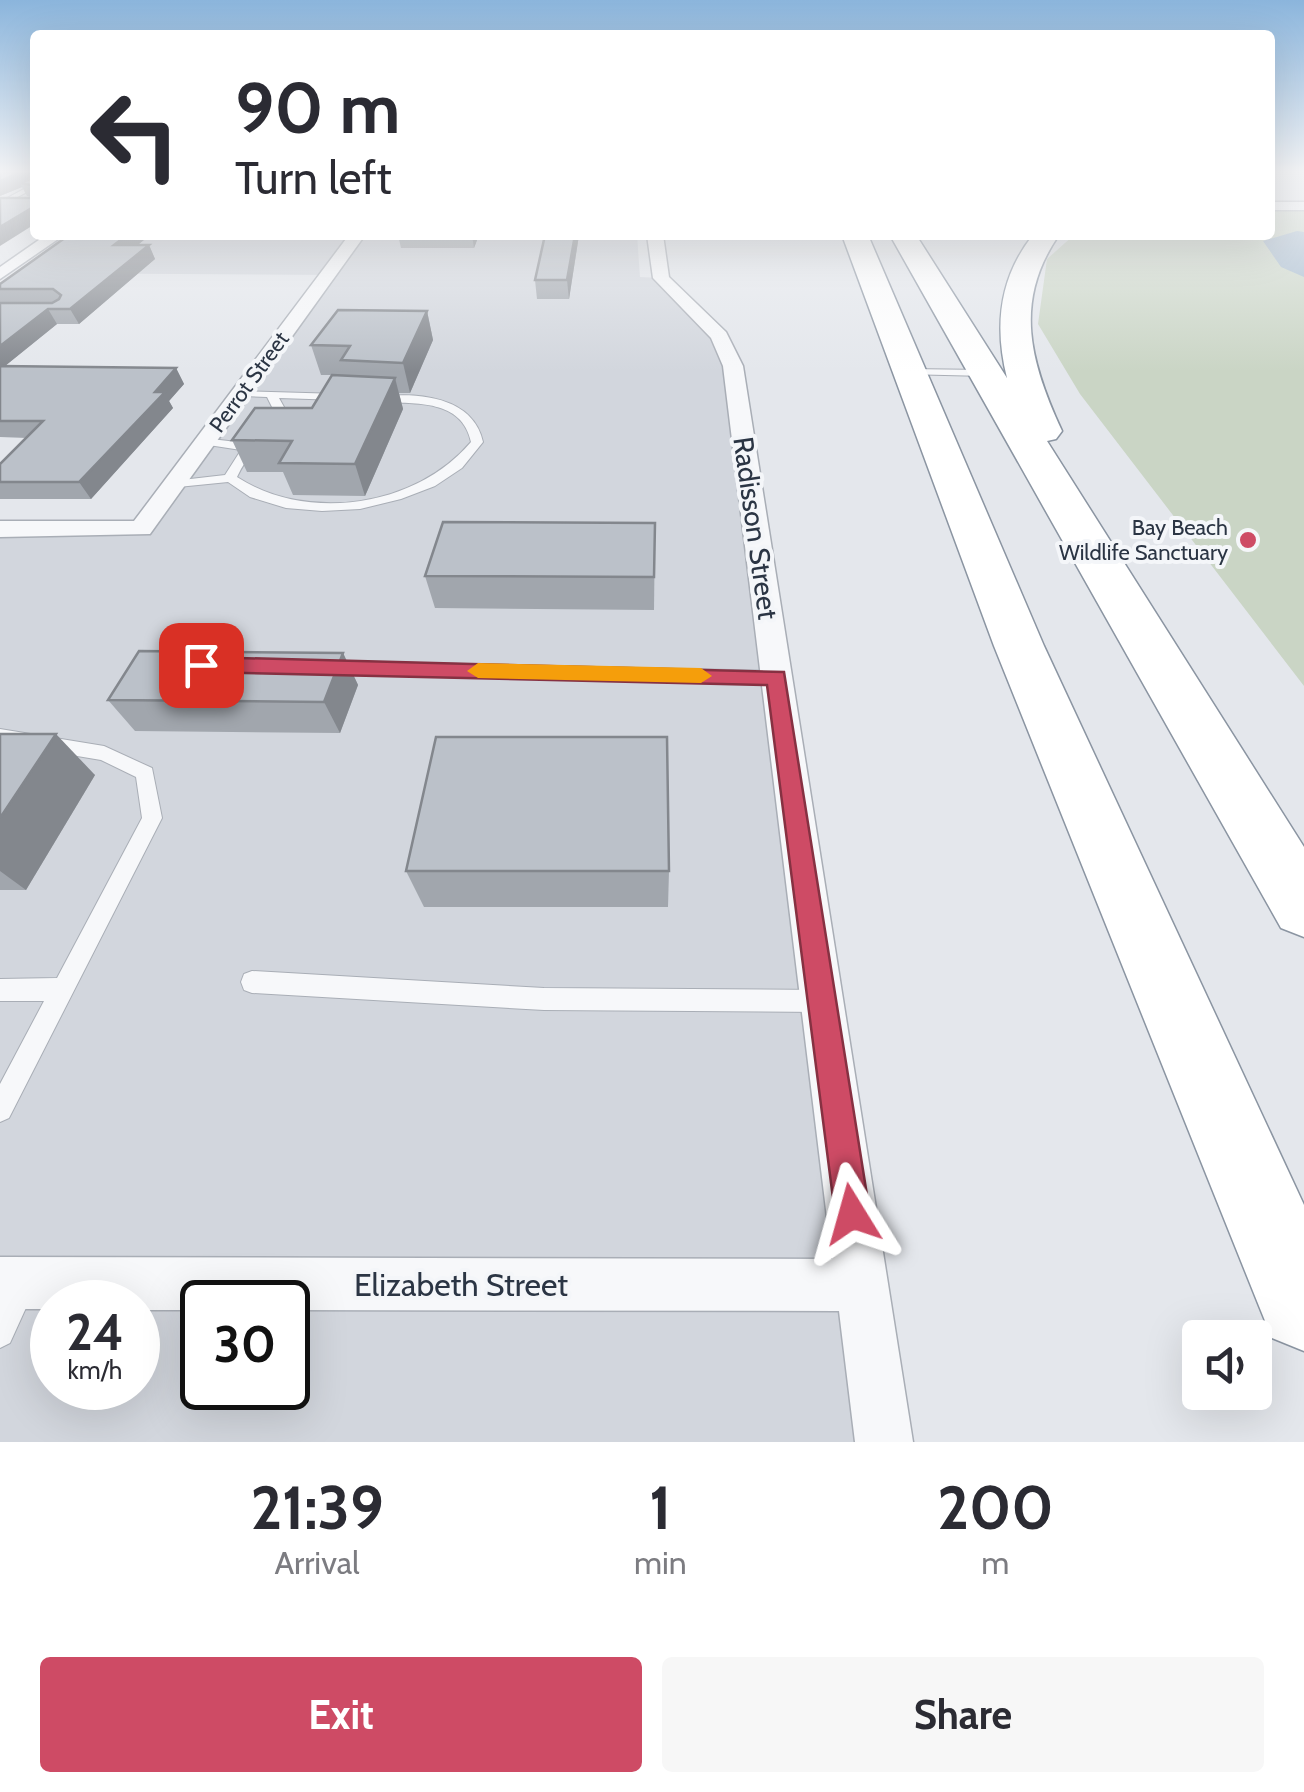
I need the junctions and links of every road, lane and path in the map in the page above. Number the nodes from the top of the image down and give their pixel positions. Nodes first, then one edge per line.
1 (49, 240) edge
2 (353, 240) edge
3 (656, 240) edge
4 (838, 240) edge
5 (857, 240) edge
6 (906, 240) edge
7 (1043, 240) edge
8 (0, 274) edge
9 (908, 372) junction
10 (985, 373) junction
11 (241, 393) junction
12 (271, 394) junction
13 (206, 441) junction
14 (248, 446) junction
15 (230, 478) junction
16 (173, 485) junction
17 (0, 529) edge
18 (1086, 540) junction
19 (300, 667) edge
20 (777, 677) junction
21 (0, 736) edge
22 (1304, 906) edge
23 (252, 982) dead end
24 (61, 989) junction
25 (0, 990) edge
26 (822, 1001) junction
27 (0, 1109) edge
28 (12, 1283) edge
29 (862, 1285) junction
30 (1304, 1306) edge
31 (0, 1333) edge
32 (884, 1442) edge

1 - 8 street
2 - 11 street, Perrot Street
3 - 20 street, Radisson Street
4 - 9 highway
5 - 9 highway
6 - 10 highway
7 - 18 highway
9 - 10 lane
9 - 30 highway
10 - 18 highway
11 - 12 lane
11 - 13 street, Perrot Street
12 - 14 lane
12 - 15 lane
13 - 14 lane
13 - 16 street, Perrot Street
14 - 15 lane
15 - 16 lane
16 - 17 street, Perrot Street
18 - 22 highway
19 - 20 lane
20 - 26 street, Radisson Street
21 - 24 lane
23 - 26 lane
24 - 25 lane
24 - 27 lane
26 - 29 street, Radisson Street
28 - 29 street, Elizabeth Street
28 - 31 lane
29 - 32 street, Radisson Street

